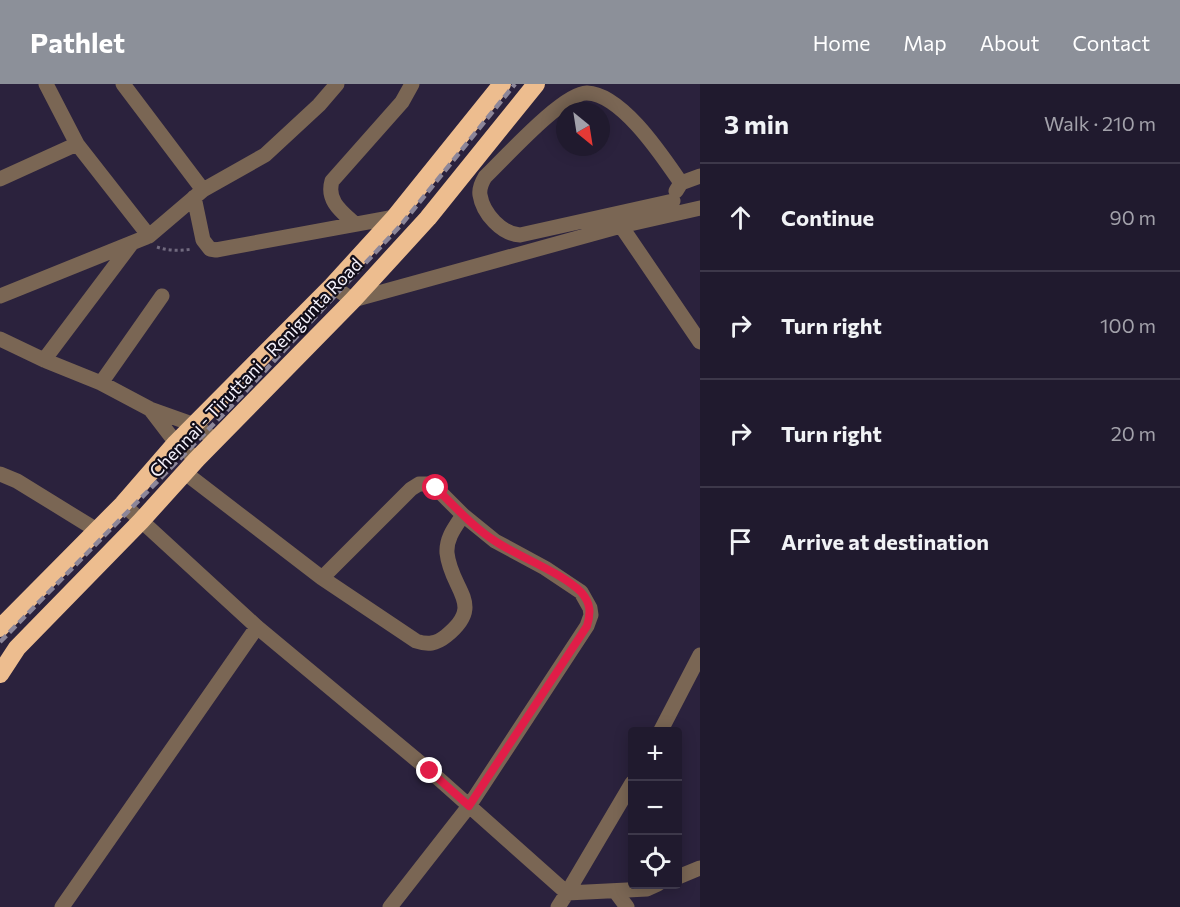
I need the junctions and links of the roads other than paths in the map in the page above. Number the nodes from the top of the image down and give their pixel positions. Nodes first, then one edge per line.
1 (46, 84) edge
2 (123, 84) edge
3 (336, 84) edge
4 (412, 84) edge
5 (502, 84) edge
6 (536, 84) edge
7 (77, 144) junction
8 (700, 176) edge
9 (0, 179) edge
10 (681, 183) junction
11 (198, 193) junction
12 (674, 208) junction
13 (700, 208) edge
14 (395, 217) junction
15 (355, 224) junction
16 (621, 226) junction
17 (139, 240) junction
18 (332, 286) junction
19 (0, 296) edge
20 (162, 296) dead end
21 (353, 300) junction
22 (0, 339) edge
23 (700, 342) edge
24 (44, 360) junction
25 (101, 383) junction
26 (150, 409) junction
27 (195, 425) junction
28 (215, 440) junction
29 (176, 443) junction
30 (197, 459) junction
31 (184, 472) junction
32 (0, 474) edge
33 (123, 504) junction
34 (463, 515) junction
35 (141, 521) junction
36 (95, 529) junction
37 (322, 578) junction
38 (257, 627) junction
39 (0, 628) edge
40 (700, 655) edge
41 (0, 674) edge
42 (663, 727) edge
43 (628, 791) edge
44 (469, 806) junction
45 (700, 868) edge
46 (682, 875) edge
47 (647, 889) edge
48 (615, 891) junction
49 (567, 893) junction
50 (62, 907) edge
51 (390, 907) edge
52 (558, 907) edge
53 (627, 907) edge

1 - 7 street
2 - 11 street
3 - 11 street
4 - 15 street
5 - 14 highway, Chennai - Tiruttani - Renigunta Road
6 - 21 highway, Chennai - Tiruttani - Renigunta Road
7 - 9 street
7 - 17 street
8 - 10 street
10 - 12 street
10 - 12 street
11 - 15 street
11 - 17 street
12 - 13 street
12 - 16 street
14 - 15 street
14 - 18 highway, Chennai - Tiruttani - Renigunta Road
16 - 21 street
16 - 23 street
17 - 19 street
17 - 24 street
18 - 21 street
18 - 27 highway, Chennai - Tiruttani - Renigunta Road
20 - 25 street
21 - 28 highway, Chennai - Tiruttani - Renigunta Road
22 - 24 street
24 - 25 street
25 - 26 street
26 - 27 street
26 - 29 street
27 - 28 street
27 - 29 highway, Chennai - Tiruttani - Renigunta Road
28 - 30 highway, Chennai - Tiruttani - Renigunta Road
29 - 30 street
29 - 33 highway, Chennai - Tiruttani - Renigunta Road
30 - 31 highway, Chennai - Tiruttani - Renigunta Road
31 - 35 highway, Chennai - Tiruttani - Renigunta Road
31 - 37 street
32 - 36 street
33 - 35 street
33 - 36 highway, Chennai - Tiruttani - Renigunta Road
34 - 37 street
34 - 37 street
34 - 44 street
35 - 38 street
35 - 41 highway, Chennai - Tiruttani - Renigunta Road
36 - 39 highway, Chennai - Tiruttani - Renigunta Road
38 - 44 street
38 - 50 street
40 - 42 street
43 - 49 street
44 - 49 street
44 - 51 street
45 - 46 street
47 - 48 street
48 - 49 street
48 - 53 street
49 - 52 street

